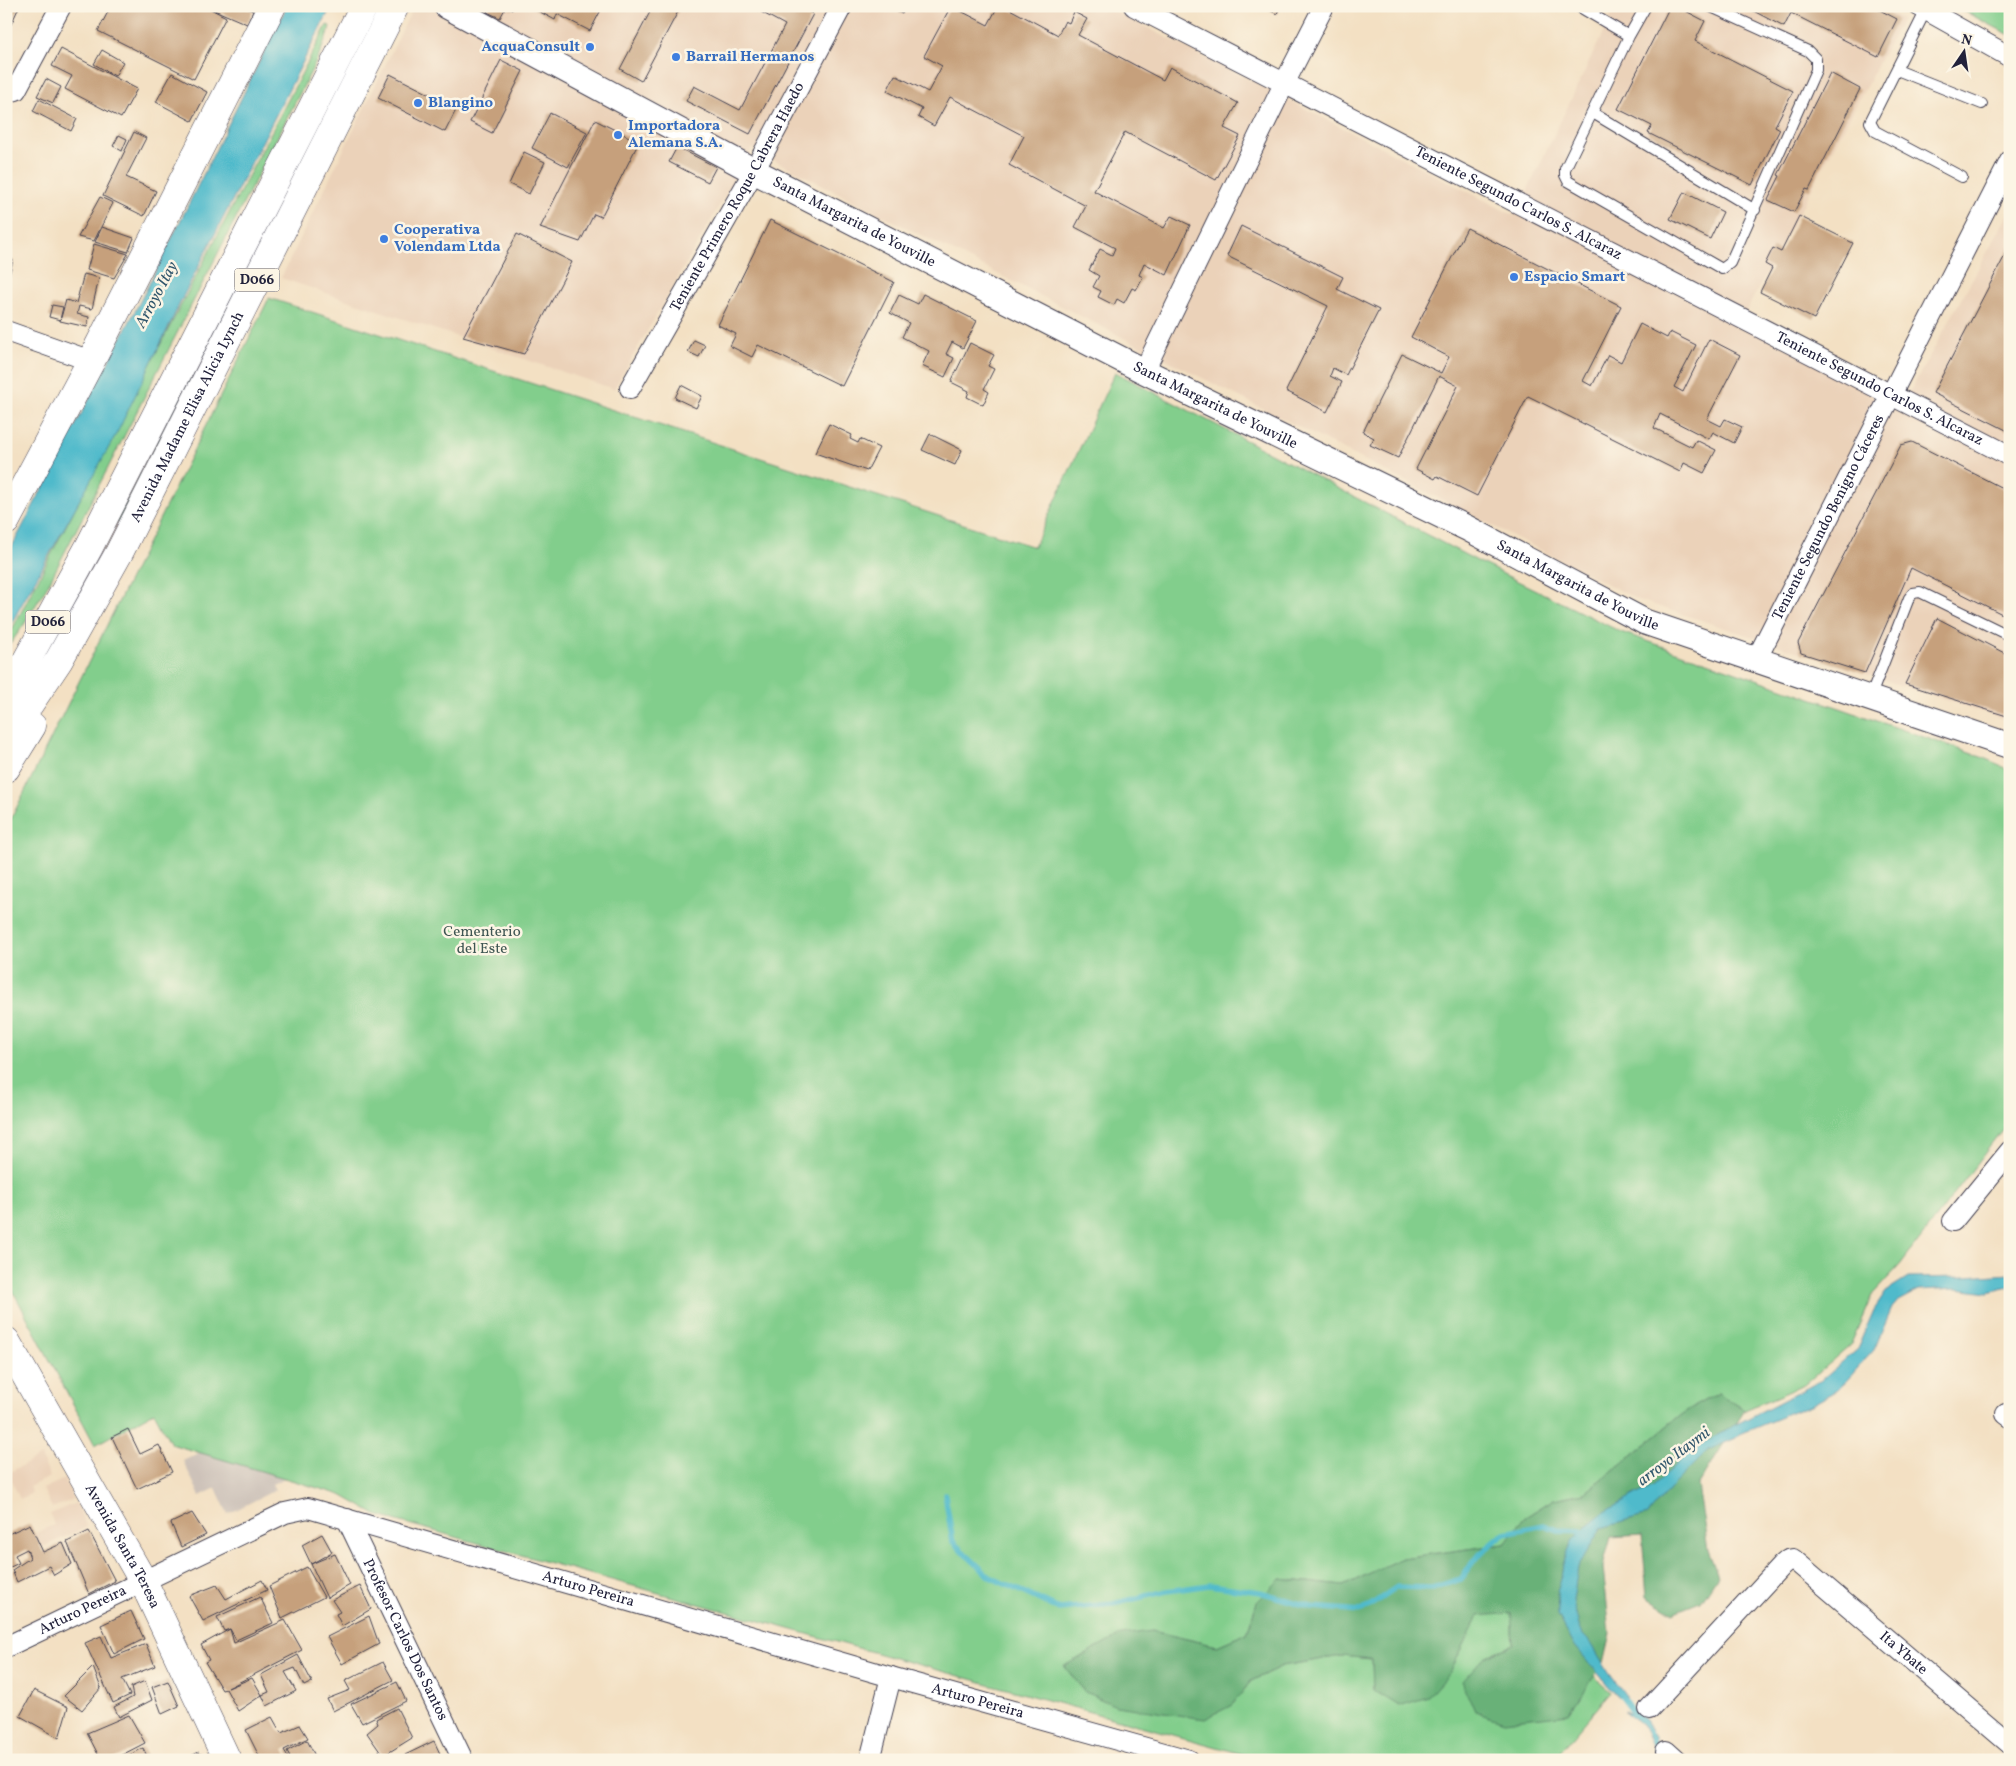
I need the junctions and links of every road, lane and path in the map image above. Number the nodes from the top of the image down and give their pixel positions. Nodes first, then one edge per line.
1 (61, 6) edge
2 (272, 6) edge
3 (340, 6) edge
4 (364, 6) edge
5 (395, 6) edge
6 (447, 6) edge
7 (842, 6) edge
8 (1134, 6) edge
9 (1324, 6) edge
10 (1578, 6) edge
11 (1602, 6) edge
12 (1646, 6) edge
13 (1709, 6) edge
14 (1922, 8) edge
15 (1588, 12) junction
16 (352, 32) junction
17 (1629, 36) junction
18 (2010, 57) edge
19 (1897, 70) junction
20 (1285, 82) junction
21 (6, 93) edge
22 (1982, 104) dead end
23 (1593, 113) junction
24 (2010, 161) edge
25 (754, 171) junction
26 (1962, 177) dead end
27 (1755, 210) junction
28 (6, 331) edge
29 (91, 361) junction
30 (1144, 371) junction
31 (630, 388) dead end
32 (1892, 395) junction
33 (2010, 456) edge
34 (6, 521) edge
35 (89, 547) junction
36 (119, 553) junction
37 (2010, 636) edge
38 (1756, 660) junction
39 (6, 661) edge
40 (6, 698) edge
41 (1870, 698) junction
42 (6, 739) edge
43 (2010, 746) edge
44 (6, 768) edge
45 (2010, 1151) edge
46 (1954, 1221) dead end
47 (6, 1341) edge
48 (347, 1519) junction
49 (143, 1581) junction
50 (6, 1647) edge
51 (891, 1677) junction
52 (1649, 1709) dead end
53 (2010, 1744) edge
54 (226, 1760) edge
55 (463, 1760) edge
56 (870, 1760) edge
57 (1190, 1760) edge

1 - 21 street
2 - 29 main road
3 - 16 main road
4 - 16 main road, Avenida Madame Elisa Alicia Lynch / D066
5 - 36 main road, Avenida Madame Elisa Alicia Lynch / D066
6 - 25 street, Santa Margarita de Youville
7 - 25 street, Teniente Primero Roque Cabrera Haedo
8 - 20 street, Teniente Segundo Carlos S. Alcaraz
9 - 20 street
10 - 15 lane
11 - 15 lane
12 - 17 lane
13 - 27 lane
14 - 18 street
14 - 19 lane
15 - 17 lane
16 - 35 main road, Avenida Madame Elisa Alicia Lynch / D066
17 - 23 lane
19 - 22 lane
19 - 26 lane
20 - 30 street
20 - 32 street, Teniente Segundo Carlos S. Alcaraz
23 - 27 lane
23 - 27 lane
24 - 32 street, Teniente Segundo Benigno Cáceres
25 - 30 street, Santa Margarita de Youville
25 - 31 street, Teniente Primero Roque Cabrera Haedo
28 - 29 street
29 - 34 main road
30 - 38 street, Santa Margarita de Youville
32 - 33 street, Teniente Segundo Carlos S. Alcaraz
32 - 38 street, Teniente Segundo Benigno Cáceres
35 - 39 main road
35 - 40 main road, Avenida Madame Elisa Alicia Lynch / D066
36 - 42 main road, Avenida Madame Elisa Alicia Lynch / D066
36 - 44 main road
37 - 41 lane
38 - 41 street, Santa Margarita de Youville
41 - 43 street, Santa Margarita de Youville
45 - 46 street
47 - 49 main road, Avenida Santa Teresa
48 - 49 street, Arturo Pereira
48 - 51 street, Arturo Pereira
48 - 55 street, Profesor Carlos Dos Santos
49 - 50 street, Arturo Pereira
49 - 54 main road, Avenida Santa Teresa
51 - 56 street
51 - 57 street, Arturo Pereira
52 - 53 street, Ita Ybate

